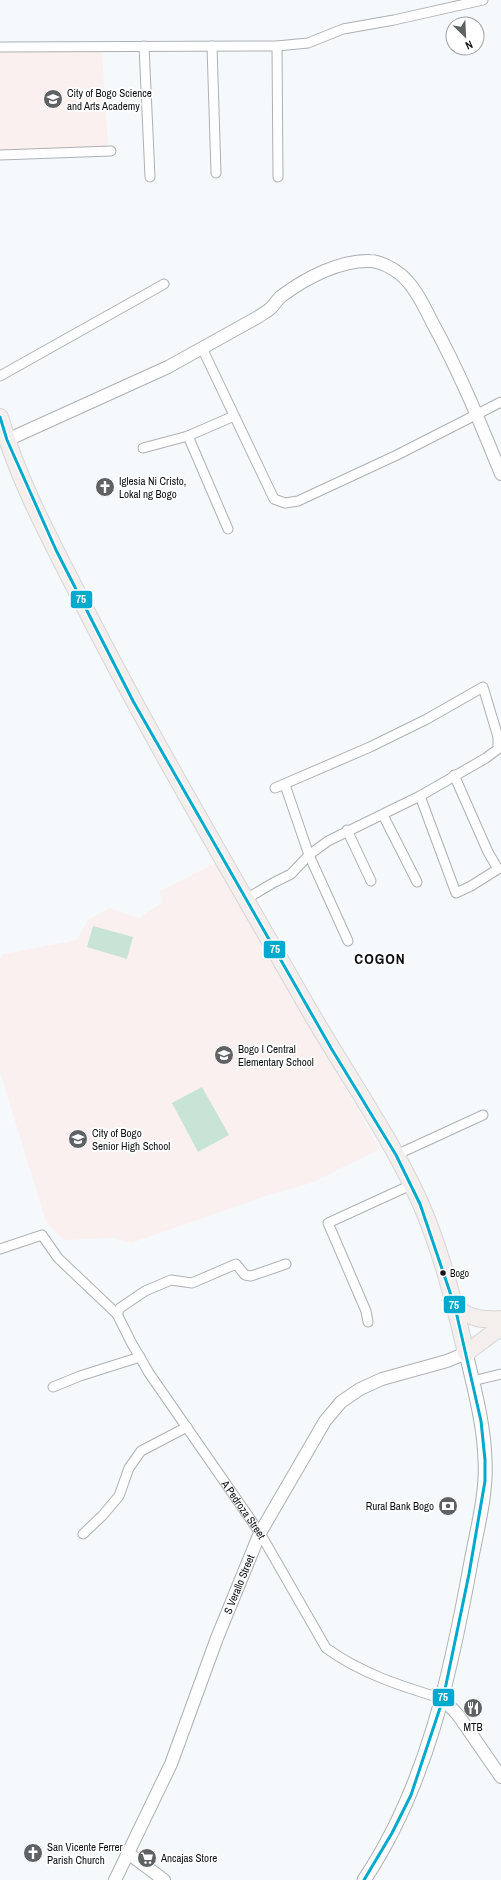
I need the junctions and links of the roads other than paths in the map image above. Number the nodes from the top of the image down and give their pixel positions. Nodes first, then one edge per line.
1 (483, 0) edge
2 (144, 46) junction
3 (212, 46) junction
4 (277, 46) junction
5 (0, 47) edge
6 (111, 151) dead end
7 (0, 155) edge
8 (216, 172) dead end
9 (150, 177) dead end
10 (278, 177) dead end
11 (164, 284) dead end
12 (202, 348) junction
13 (0, 376) edge
14 (501, 402) edge
15 (477, 413) junction
16 (234, 416) junction
17 (0, 417) edge
18 (188, 436) junction
19 (3, 442) edge
20 (143, 448) dead end
21 (501, 474) edge
22 (228, 529) dead end
23 (454, 776) junction
24 (285, 785) junction
25 (275, 788) dead end
26 (420, 796) junction
27 (383, 815) junction
28 (348, 830) junction
29 (309, 855) junction
30 (371, 881) dead end
31 (417, 882) dead end
32 (246, 899) junction
33 (348, 941) dead end
34 (483, 1115) dead end
35 (396, 1155) junction
36 (411, 1185) junction
37 (0, 1249) edge
38 (286, 1264) dead end
39 (455, 1307) junction
40 (117, 1314) junction
41 (501, 1319) edge
42 (368, 1322) dead end
43 (501, 1327) edge
44 (466, 1353) junction
45 (140, 1357) junction
46 (501, 1374) edge
47 (472, 1381) junction
48 (53, 1387) dead end
49 (187, 1427) junction
50 (260, 1533) junction
51 (83, 1534) dead end
52 (443, 1699) junction
53 (501, 1777) edge
54 (128, 1853) junction
55 (114, 1880) edge
56 (164, 1880) edge
57 (364, 1880) edge

1 - 4 street
2 - 3 street
2 - 5 street
2 - 9 street
3 - 4 street
3 - 8 street
4 - 10 street
6 - 7 street
11 - 13 street
12 - 15 street
12 - 16 street
12 - 19 street
14 - 15 street
15 - 16 street
15 - 21 street
16 - 18 street
17 - 19 highway
18 - 20 street
18 - 22 street
19 - 32 highway
23 - 24 street
23 - 26 street
23 - 26 street
24 - 25 street
24 - 29 street
26 - 27 street
27 - 28 street
27 - 31 street
28 - 29 street
28 - 30 street
29 - 32 street
29 - 33 street
32 - 35 highway
34 - 35 street
35 - 36 highway
36 - 39 highway
36 - 42 street
37 - 40 street, A Pedroza Street
38 - 40 street
39 - 41 highway
39 - 44 highway
40 - 45 street, A Pedroza Street
43 - 44 highway
44 - 47 main road
44 - 50 street, S Verallo Street
45 - 48 street
45 - 49 street, A Pedroza Street
46 - 47 street
47 - 52 main road
49 - 50 street, A Pedroza Street
49 - 51 street
50 - 52 street, A Pedroza Street
50 - 54 street, S Verallo Street
52 - 53 street, A Pedroza Street
52 - 57 main road
54 - 55 street, S Verallo Street
54 - 56 street

